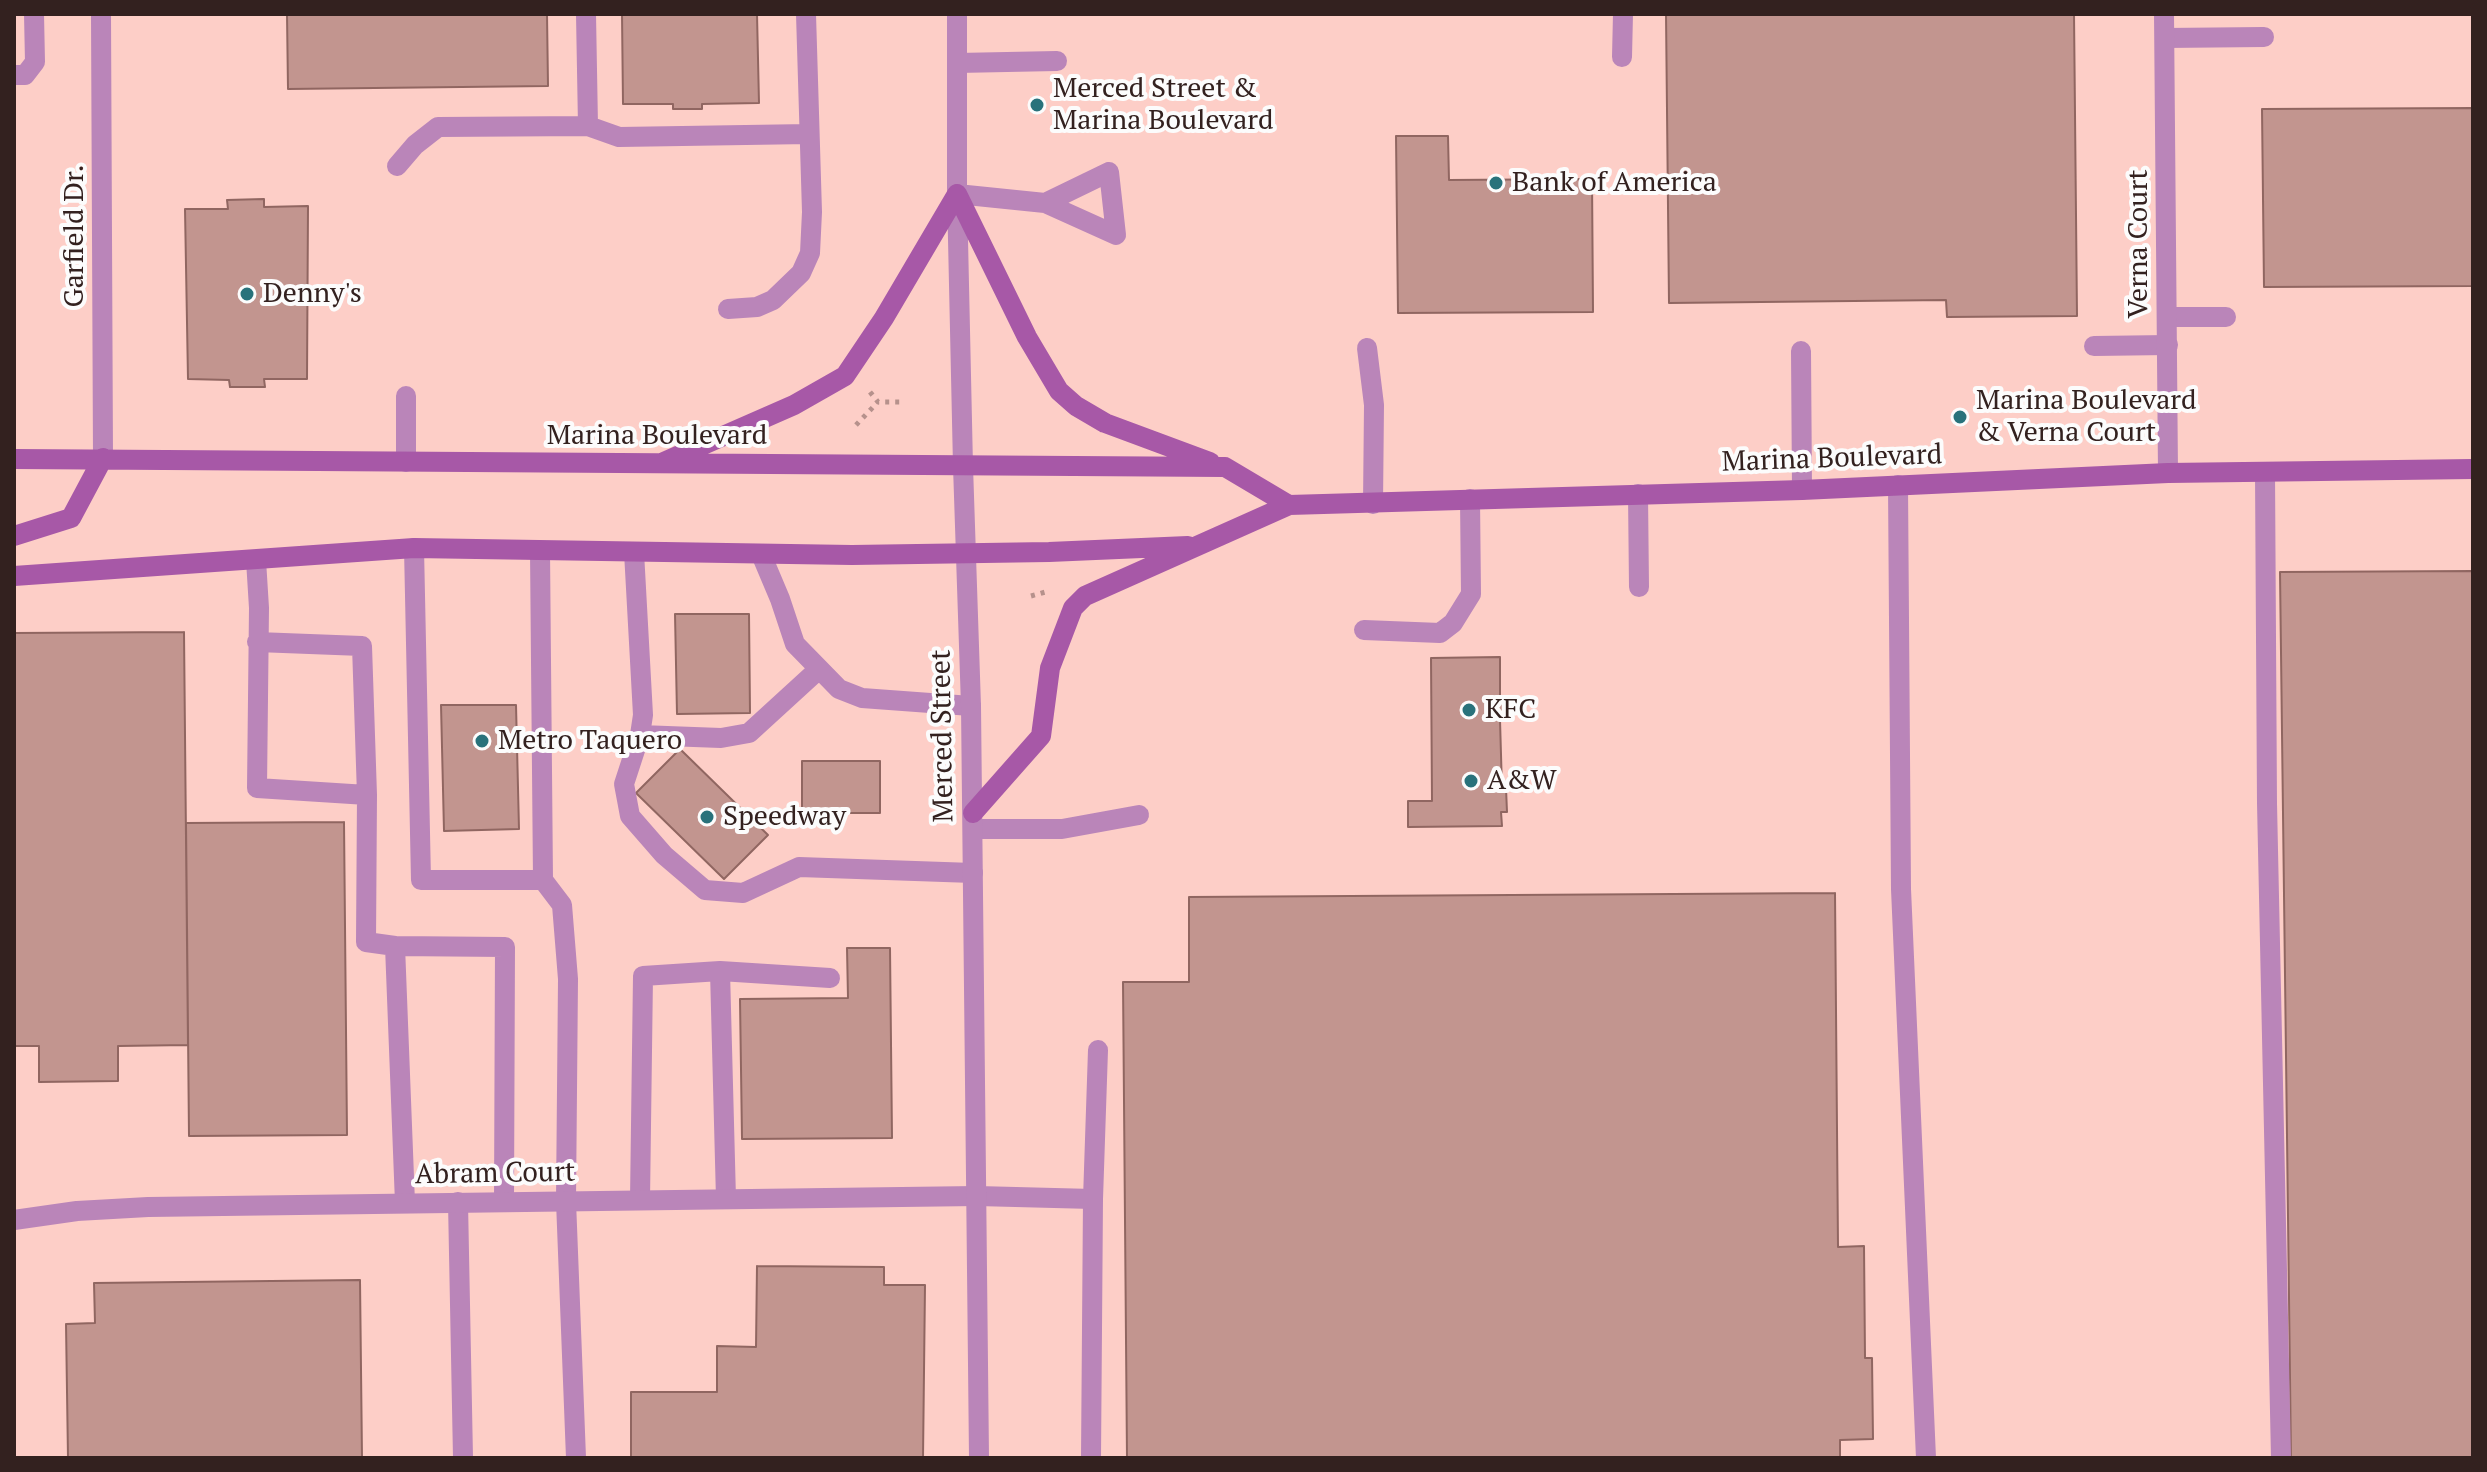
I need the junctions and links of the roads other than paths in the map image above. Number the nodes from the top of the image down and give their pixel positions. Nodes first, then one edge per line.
1 (34, 14) edge
2 (101, 14) edge
3 (586, 14) edge
4 (806, 14) edge
5 (957, 14) edge
6 (1623, 14) edge
7 (2164, 14) edge
8 (2264, 37) dead end
9 (2165, 38) junction
10 (1622, 57) dead end
11 (1057, 61) dead end
12 (957, 63) junction
13 (14, 75) edge
14 (588, 126) junction
15 (809, 134) junction
16 (397, 166) dead end
17 (957, 194) junction
18 (1045, 203) dead end
19 (728, 309) dead end
20 (2168, 317) junction
21 (2226, 317) dead end
22 (2168, 345) junction
23 (2094, 346) dead end
24 (1367, 348) dead end
25 (1801, 351) dead end
26 (406, 396) dead end
27 (103, 458) junction
28 (14, 459) edge
29 (406, 462) junction
30 (657, 465) junction
31 (963, 466) junction
32 (1225, 467) junction
33 (2473, 469) edge
34 (2265, 472) junction
35 (2168, 473) junction
36 (1898, 485) junction
37 (1802, 490) junction
38 (1638, 494) junction
39 (1470, 499) junction
40 (1373, 504) junction
41 (1289, 505) junction
42 (14, 536) edge
43 (1200, 545) junction
44 (414, 548) junction
45 (540, 551) junction
46 (634, 552) junction
47 (967, 552) junction
48 (761, 554) junction
49 (256, 560) junction
50 (14, 576) edge
51 (1639, 587) dead end
52 (1364, 630) dead end
53 (257, 642) junction
54 (819, 669) junction
55 (971, 706) junction
56 (640, 735) junction
57 (367, 795) junction
58 (1139, 815) dead end
59 (973, 821) junction
60 (973, 873) junction
61 (543, 880) junction
62 (395, 946) junction
63 (720, 971) junction
64 (830, 978) dead end
65 (1098, 1050) dead end
66 (977, 1196) junction
67 (726, 1199) junction
68 (1093, 1199) junction
69 (640, 1200) junction
70 (566, 1201) junction
71 (458, 1202) junction
72 (504, 1202) junction
73 (405, 1203) junction
74 (14, 1220) edge
75 (463, 1458) edge
76 (576, 1458) edge
77 (979, 1458) edge
78 (1091, 1458) edge
79 (1926, 1458) edge
80 (2281, 1458) edge

1 - 13 street
2 - 27 street, Garfield Dr.
3 - 14 street
4 - 15 street
5 - 12 street, Merced Street
6 - 10 street
7 - 9 street, Verna Court
8 - 9 street
9 - 20 street, Verna Court
11 - 12 street
12 - 17 street, Merced Street
14 - 15 street
14 - 16 street
15 - 19 street
17 - 18 street
17 - 30 main road
17 - 31 street, Merced Street
17 - 32 main road
20 - 21 street
20 - 22 street, Verna Court
22 - 23 street
22 - 35 street, Verna Court
24 - 40 street
25 - 37 street
26 - 29 street
27 - 28 main road, Marina Boulevard
27 - 29 main road, Marina Boulevard
27 - 42 main road
29 - 30 main road, Marina Boulevard
30 - 31 main road, Marina Boulevard
31 - 32 main road, Marina Boulevard
31 - 47 street, Merced Street
32 - 41 main road
33 - 34 main road, Marina Boulevard
34 - 35 main road, Marina Boulevard
34 - 80 street
35 - 36 main road, Marina Boulevard
36 - 37 main road, Marina Boulevard
36 - 79 street
37 - 38 main road, Marina Boulevard
38 - 39 main road, Marina Boulevard
38 - 51 street
39 - 40 main road, Marina Boulevard
39 - 52 street
40 - 41 main road, Marina Boulevard
41 - 43 main road, Marina Boulevard
43 - 47 main road, Marina Boulevard
43 - 59 main road
44 - 45 main road, Marina Boulevard
44 - 49 main road, Marina Boulevard
44 - 61 street
45 - 46 main road, Marina Boulevard
45 - 61 street
46 - 48 main road, Marina Boulevard
46 - 56 street
47 - 48 main road, Marina Boulevard
47 - 55 street, Merced Street
48 - 54 street
49 - 50 main road, Marina Boulevard
49 - 53 street
53 - 57 street
53 - 57 street
54 - 55 street
54 - 56 street
55 - 59 street, Merced Street
56 - 60 street
57 - 62 street
58 - 59 street
59 - 60 street, Merced Street
60 - 66 street, Merced Street
61 - 70 street
62 - 72 street
62 - 73 street
63 - 64 street
63 - 67 street
63 - 69 street
65 - 68 street
66 - 67 street, Abram Court
66 - 68 street, Abram Court
66 - 77 street, Merced Street
67 - 69 street, Abram Court
68 - 78 street
69 - 70 street, Abram Court
70 - 72 street, Abram Court
70 - 76 street
71 - 72 street, Abram Court
71 - 73 street, Abram Court
71 - 75 street
73 - 74 street, Abram Court

